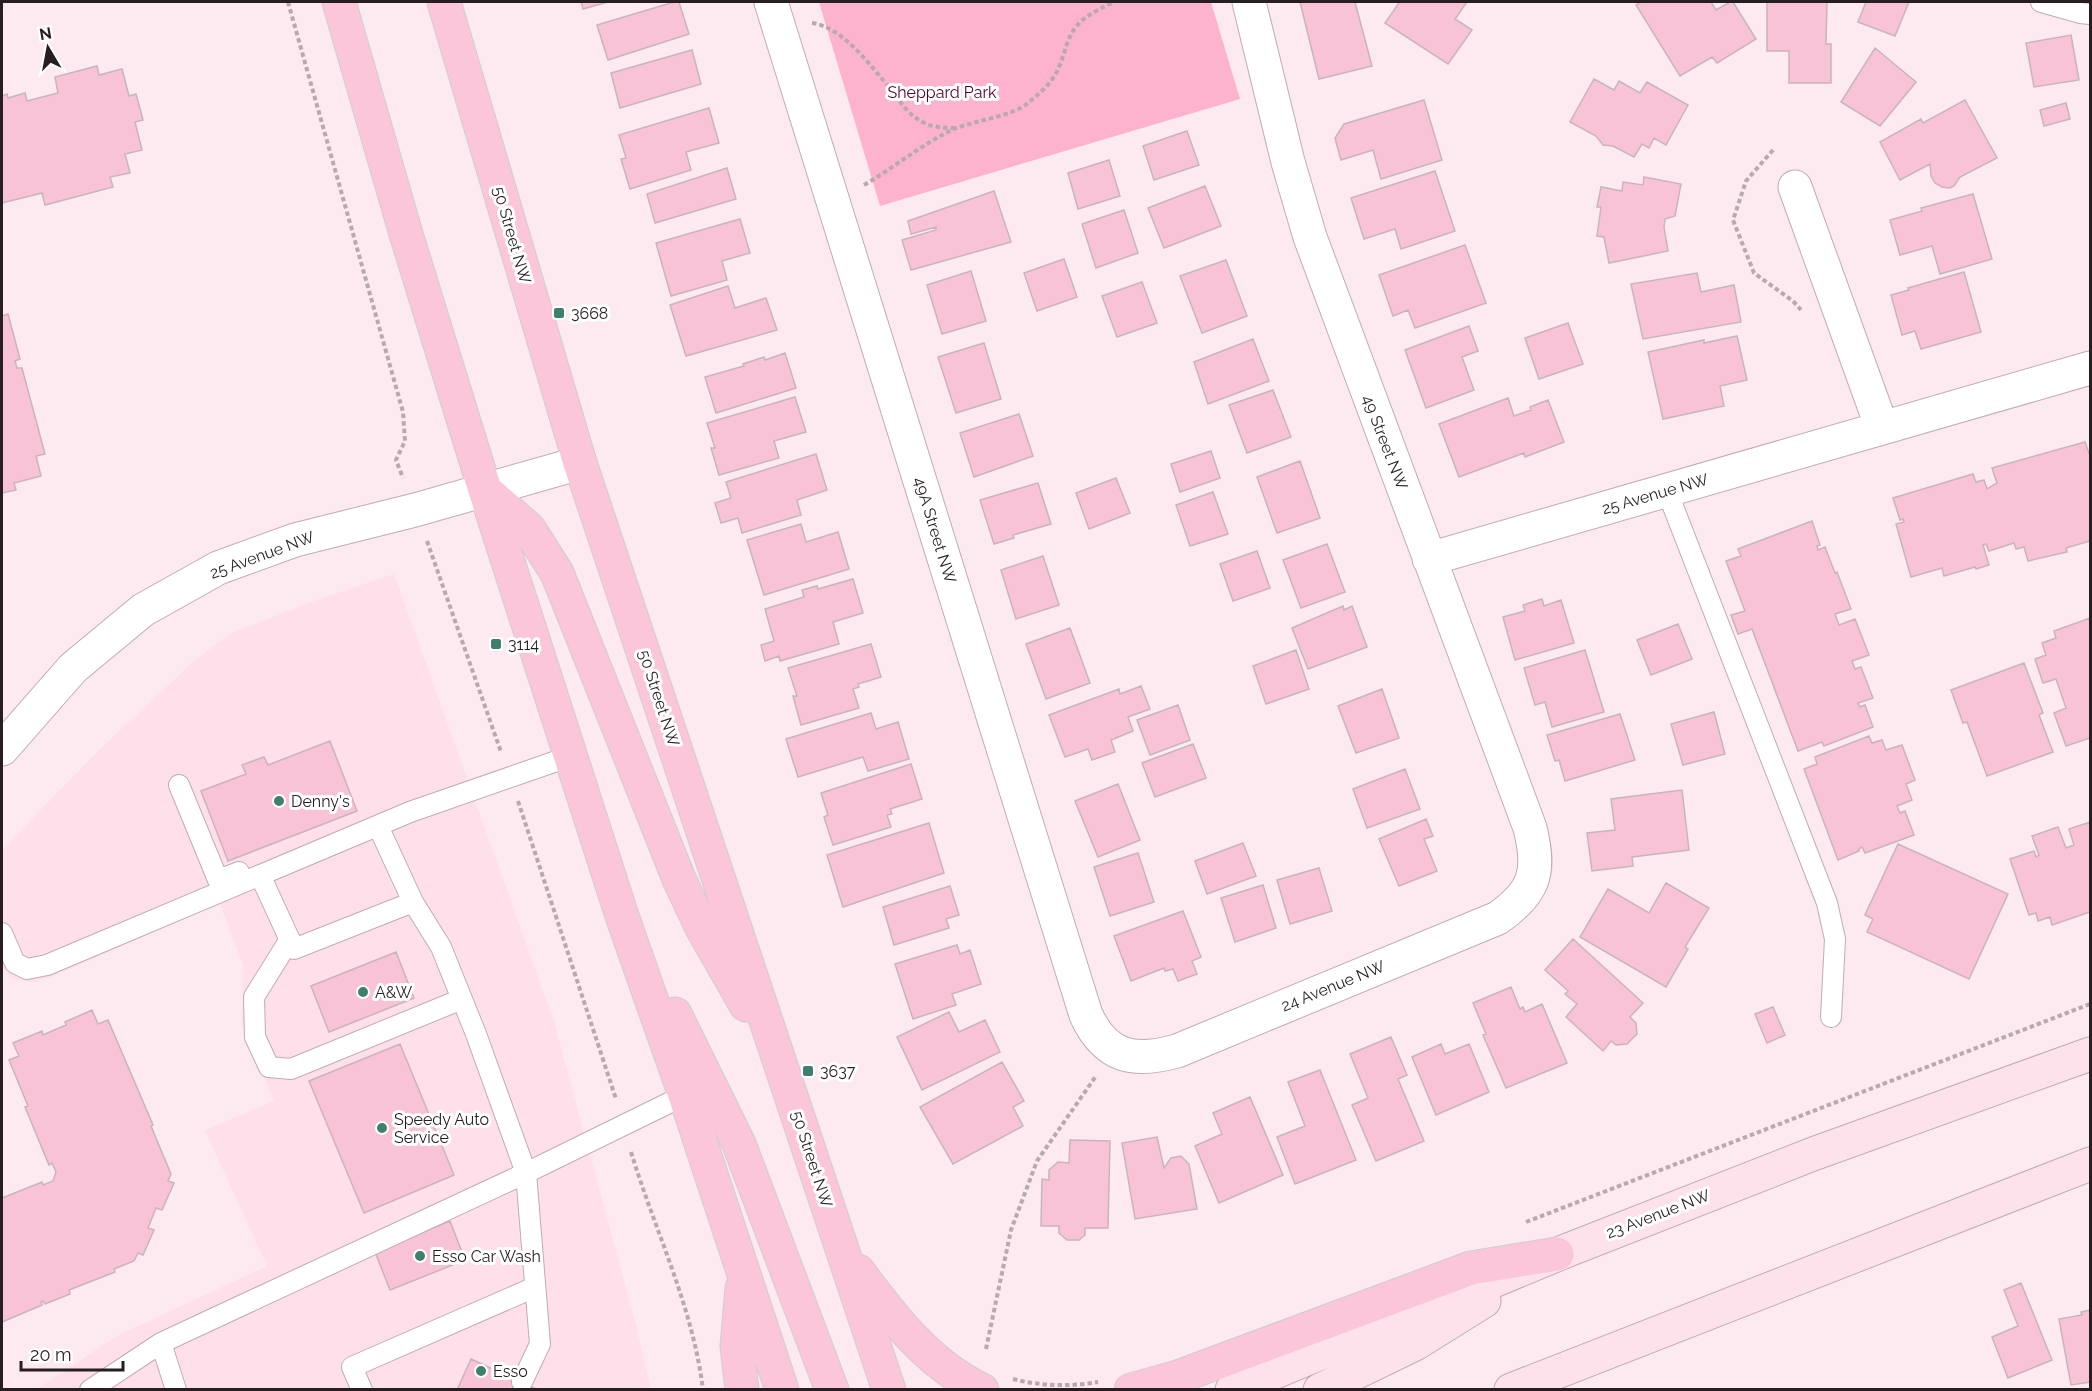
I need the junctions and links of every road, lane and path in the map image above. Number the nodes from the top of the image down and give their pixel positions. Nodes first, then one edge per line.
1 (288, 2) edge
2 (339, 2) edge
3 (444, 2) edge
4 (1114, 2) edge
5 (1249, 2) edge
6 (2041, 2) edge
7 (2091, 14) edge
8 (775, 15) edge
9 (957, 128) junction
10 (1773, 150) dead end
11 (1794, 187) dead end
12 (833, 202) junction
13 (1805, 315) dead end
14 (2091, 368) edge
15 (1882, 428) junction
16 (580, 463) junction
17 (485, 490) junction
18 (1667, 490) junction
19 (415, 510) junction
20 (1429, 559) junction
21 (4, 740) edge
22 (571, 756) junction
23 (510, 777) junction
24 (179, 785) dead end
25 (396, 818) junction
26 (378, 826) junction
27 (260, 875) junction
28 (1533, 876) joint
29 (414, 902) junction
30 (619, 906) junction
31 (2, 933) edge
32 (290, 939) junction
33 (462, 999) junction
34 (2091, 1004) edge
35 (1831, 1017) dead end
36 (1115, 1049) junction
37 (2091, 1054) edge
38 (782, 1069) junction
39 (685, 1095) junction
40 (623, 1125) junction
41 (2091, 1164) edge
42 (526, 1173) junction
43 (1519, 1225) dead end
44 (842, 1251) junction
45 (1562, 1252) junction
46 (743, 1274) junction
47 (535, 1287) junction
48 (161, 1343) junction
49 (986, 1349) dead end
50 (522, 1382) dead end
51 (996, 1384) edge
52 (1116, 1385) edge
53 (90, 1389) edge
54 (176, 1389) edge
55 (362, 1389) edge
56 (703, 1389) edge
57 (742, 1389) edge
58 (782, 1389) edge
59 (832, 1389) edge
60 (889, 1389) edge
61 (1232, 1389) edge
62 (1320, 1389) edge
63 (1511, 1389) edge

1 - 19 path
2 - 17 main road
3 - 16 main road, 50 Street NW
4 - 9 path
5 - 20 street, 49 Street NW
6 - 7 lane
8 - 9 path
8 - 12 street, 49A Street NW
9 - 12 path
10 - 13 path
11 - 15 street
12 - 36 street, 49A Street NW
14 - 15 street, 25 Avenue NW
15 - 18 street, 25 Avenue NW
16 - 17 street, 25 Avenue NW
16 - 38 main road, 50 Street NW
17 - 19 street, 25 Avenue NW
17 - 22 main road
17 - 38 main road
18 - 20 street, 25 Avenue NW
18 - 35 lane
19 - 21 street, 25 Avenue NW
19 - 23 path
20 - 28 street, 49 Street NW
22 - 23 lane
22 - 30 main road
23 - 25 lane
23 - 40 path
24 - 25 lane
25 - 26 lane
26 - 27 lane
26 - 29 lane
27 - 31 lane
27 - 32 lane
28 - 36 street, 24 Avenue NW
29 - 32 lane
29 - 33 lane
30 - 39 main road
30 - 59 main road
32 - 33 lane
33 - 42 lane
34 - 43 path
36 - 49 path
37 - 45 main road, 23 Avenue NW
38 - 44 main road, 50 Street NW
39 - 40 lane
39 - 46 main road
40 - 42 lane
40 - 56 path
41 - 63 main road
42 - 47 lane
42 - 48 lane
44 - 51 main road
44 - 60 main road, 50 Street NW
45 - 52 main road
45 - 61 main road, 23 Avenue NW
45 - 62 main road
46 - 57 main road
46 - 58 main road
47 - 50 lane
47 - 55 lane
48 - 53 lane
48 - 54 lane
51 - 52 path

